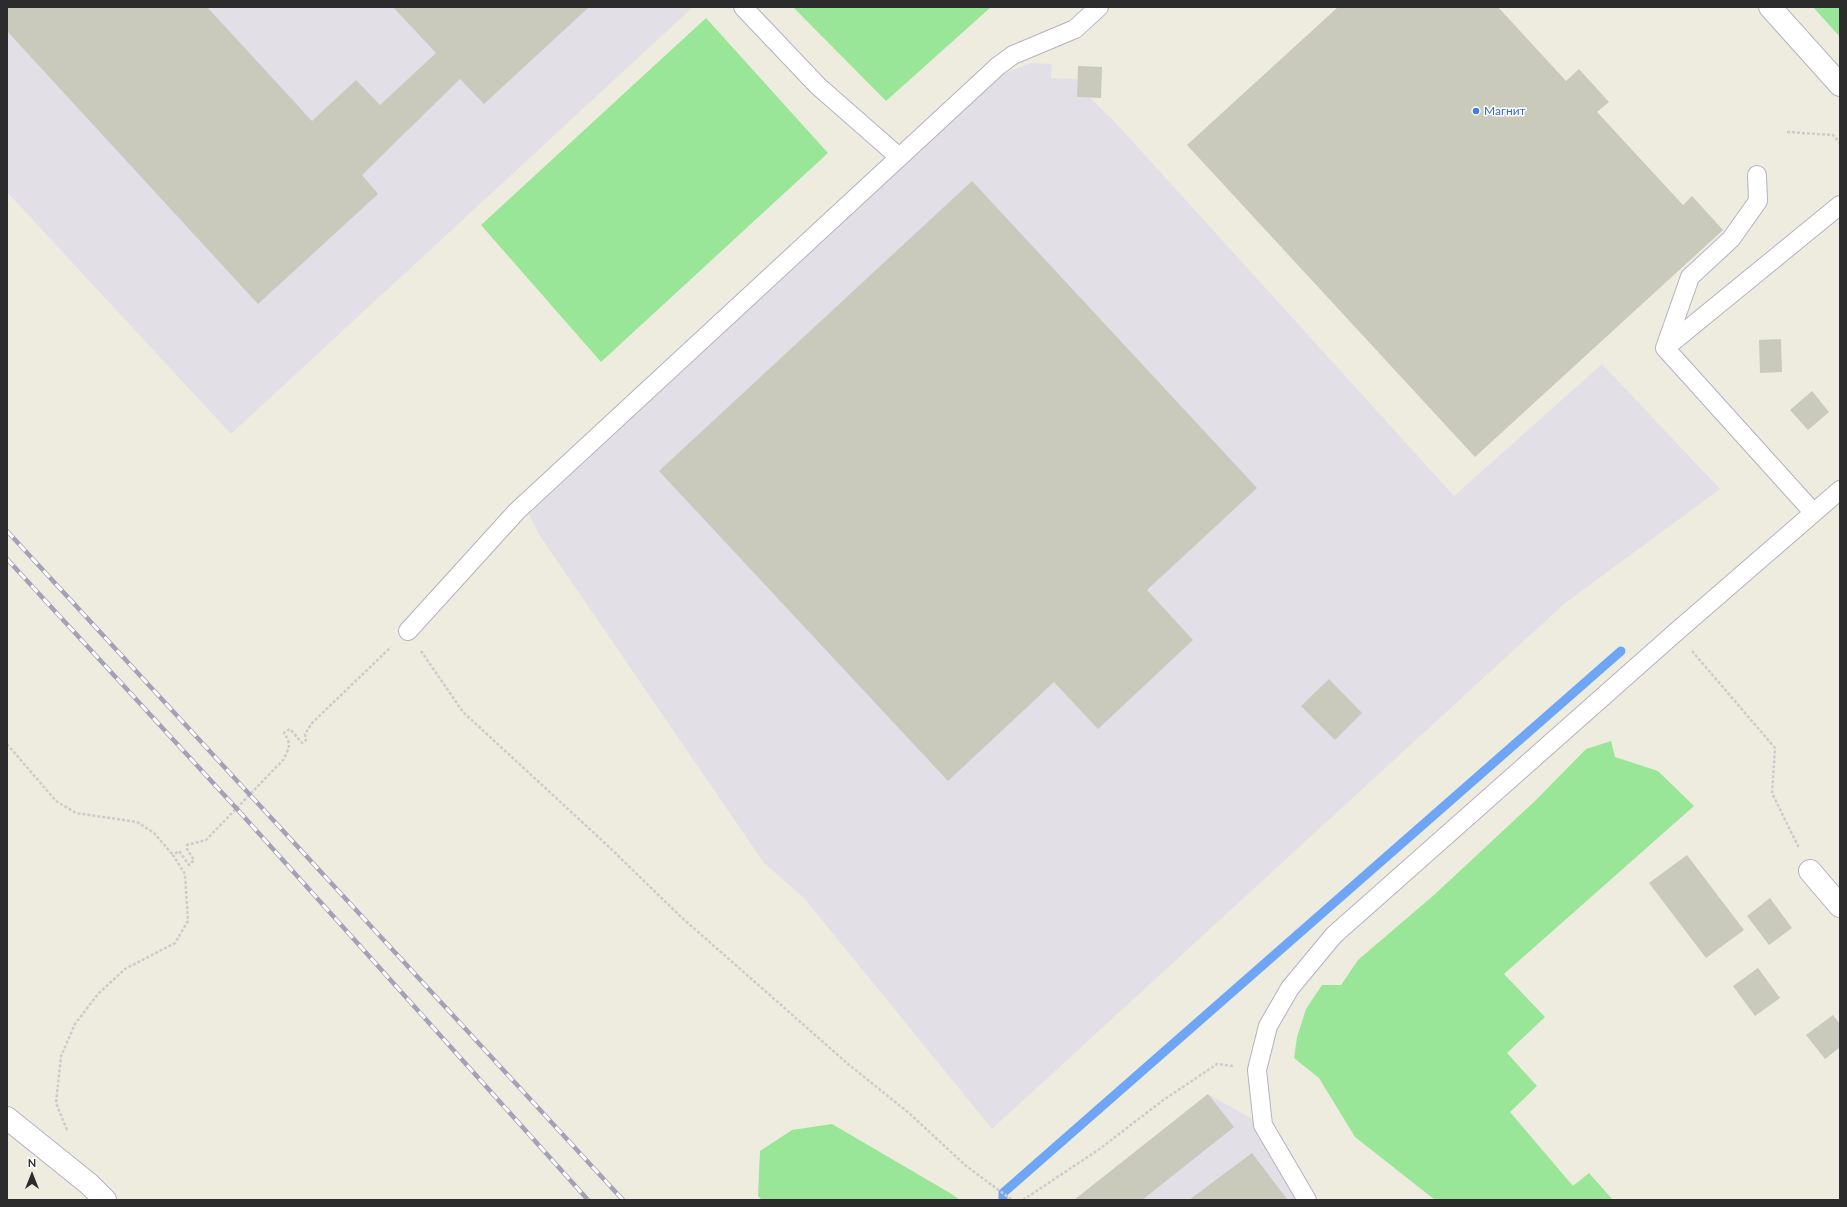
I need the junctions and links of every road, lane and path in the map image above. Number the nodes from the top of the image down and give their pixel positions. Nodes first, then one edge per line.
1 (743, 7) edge
2 (1099, 7) edge
3 (1770, 7) edge
4 (1840, 85) edge
5 (1787, 132) dead end
6 (1840, 143) edge
7 (899, 157) junction
8 (1757, 175) dead end
9 (1840, 205) edge
10 (1665, 348) junction
11 (1840, 490) edge
12 (1813, 512) junction
13 (408, 631) junction
14 (1676, 632) junction
15 (7, 744) edge
16 (173, 855) junction
17 (1810, 871) joint
18 (1840, 906) edge
19 (1257, 1070) junction
20 (7, 1118) edge
21 (68, 1133) dead end
22 (105, 1200) edge
23 (1012, 1200) edge
24 (1022, 1200) edge
25 (1307, 1200) edge

1 - 7 lane
2 - 7 lane
3 - 4 street
5 - 6 path
7 - 13 lane
8 - 10 lane
9 - 10 lane
10 - 12 lane
11 - 12 lane
12 - 14 lane
13 - 16 path
13 - 23 path
14 - 17 path
14 - 19 lane
15 - 16 path
16 - 21 path
17 - 18 street
19 - 24 path
19 - 25 lane
20 - 22 street

